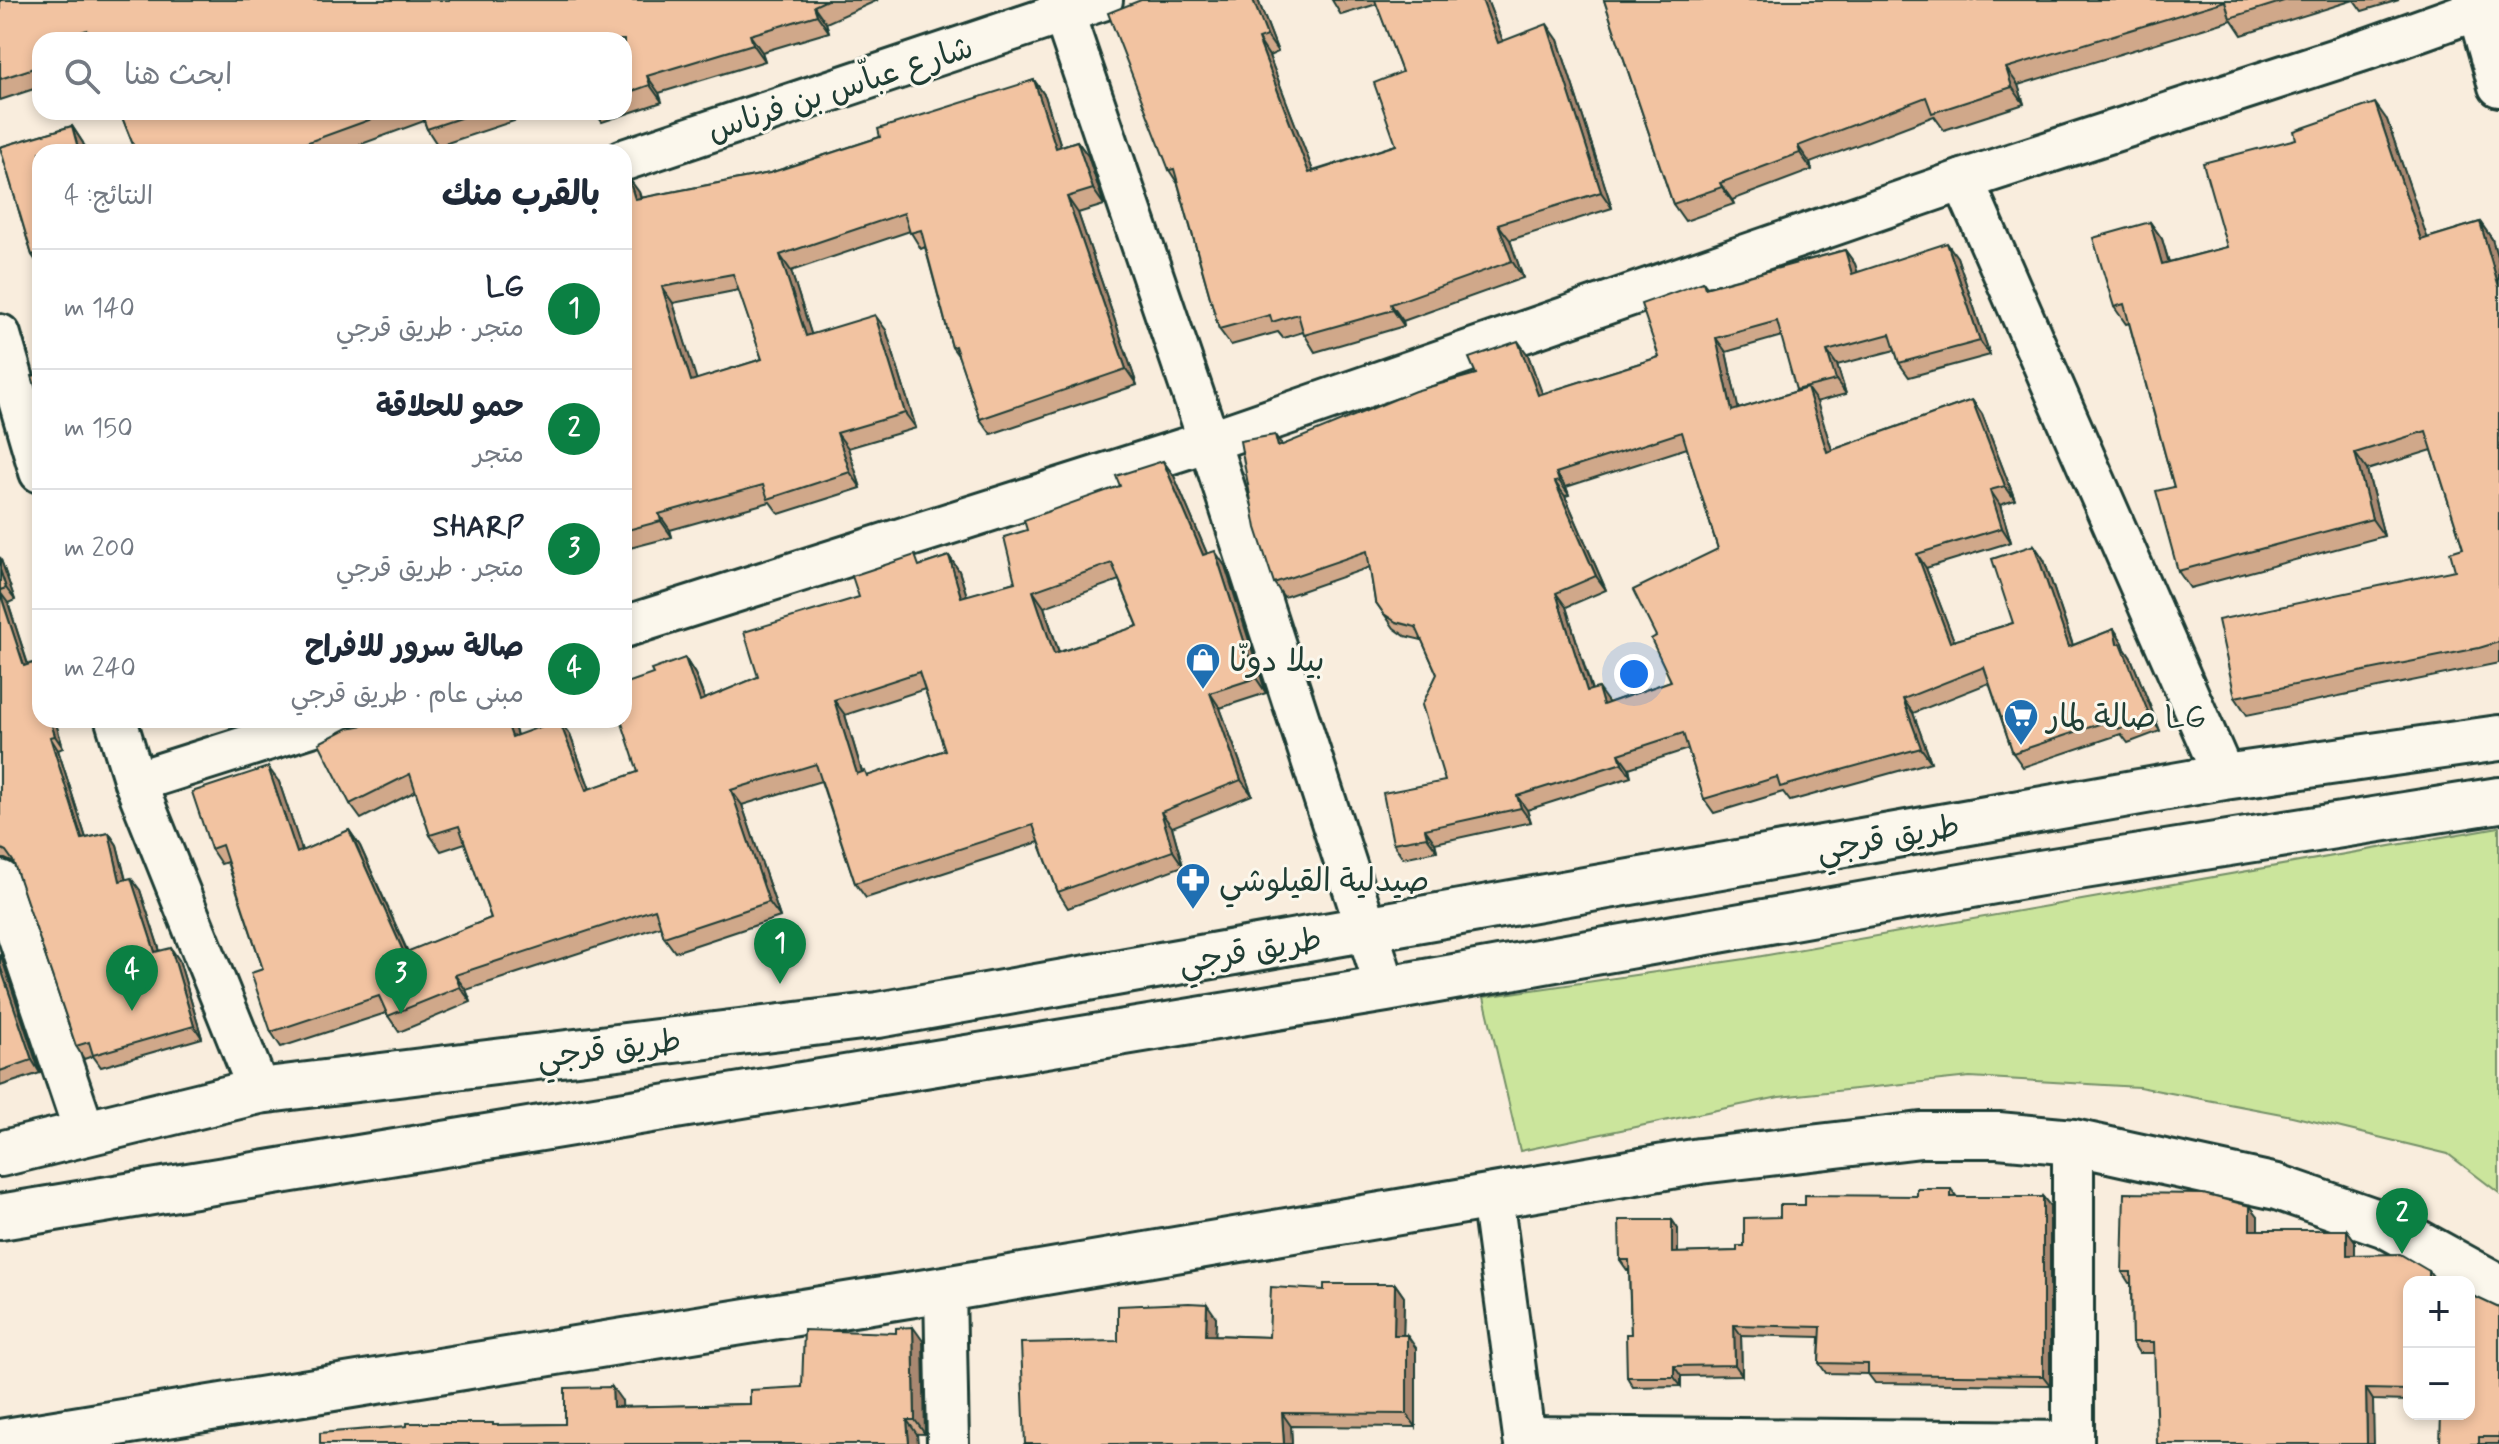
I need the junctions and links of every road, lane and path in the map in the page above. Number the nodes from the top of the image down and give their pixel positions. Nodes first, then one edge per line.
1 (1102, 0) edge
2 (2484, 4) edge
3 (1061, 7) edge
4 (2499, 86) edge
5 (632, 157) edge
6 (1963, 180) junction
7 (16, 351) edge
8 (32, 432) edge
9 (1209, 441) junction
10 (632, 624) edge
11 (118, 728) edge
12 (305, 728) edge
13 (2499, 738) edge
14 (2224, 777) junction
15 (135, 782) junction
16 (2499, 800) edge
17 (0, 881) edge
18 (1366, 930) junction
19 (1386, 989) junction
20 (259, 1091) junction
21 (85, 1133) junction
22 (2073, 1142) junction
23 (0, 1154) edge
24 (1492, 1197) junction
25 (0, 1217) edge
26 (2499, 1287) edge
27 (945, 1289) junction
28 (184, 1423) edge
29 (1524, 1440) edge
30 (0, 1442) edge
31 (2073, 1443) edge
32 (133, 1444) edge
33 (948, 1444) edge

1 - 3 street, شارع عباّس بن فرناس
2 - 4 street
2 - 6 street
3 - 5 street, شارع عباّس بن فرناس
3 - 9 street
6 - 9 street
6 - 14 street
7 - 8 street
9 - 10 street
9 - 18 street
11 - 15 street
12 - 15 street
13 - 14 main road, طريق قرجي
14 - 18 main road, طريق قرجي
15 - 20 street
16 - 19 main road, طريق قرجي
17 - 21 street
18 - 19 street
18 - 20 main road, طريق قرجي
19 - 25 main road, طريق قرجي
20 - 21 main road, طريق قرجي
21 - 23 main road, طريق قرجي
22 - 24 main road
22 - 26 main road
22 - 31 street
24 - 27 main road
24 - 29 street
27 - 28 main road
27 - 33 street
28 - 30 main road
28 - 32 main road
29 - 31 street

